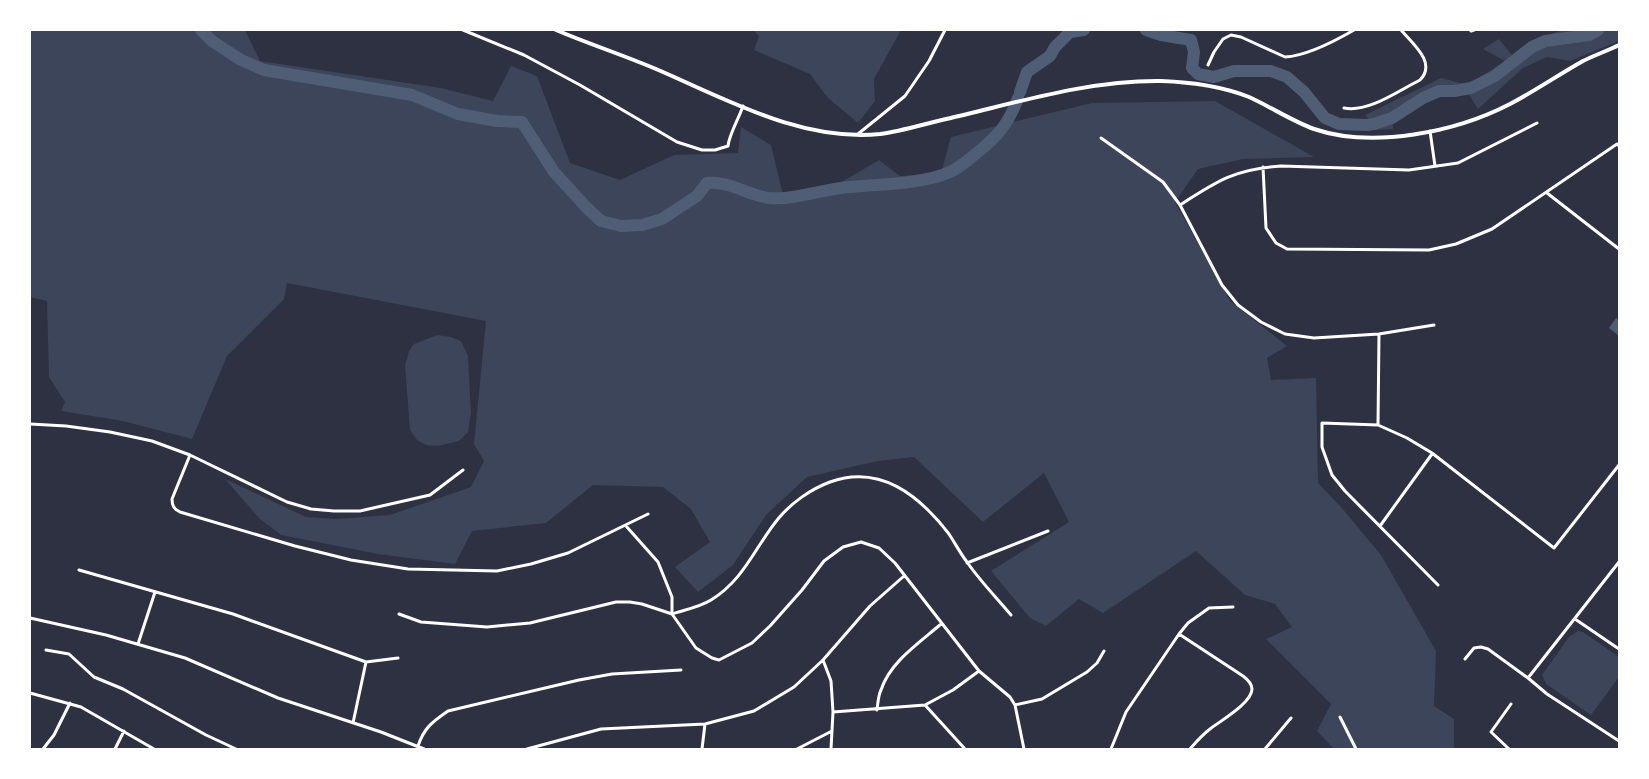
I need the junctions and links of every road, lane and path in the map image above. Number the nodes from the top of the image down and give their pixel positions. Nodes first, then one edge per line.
1 (463, 30) edge
2 (556, 30) edge
3 (945, 30) edge
4 (1354, 30) edge
5 (1401, 30) edge
6 (1619, 45) edge
7 (1208, 65) dead end
8 (743, 106) junction
9 (1344, 108) dead end
10 (1537, 123) dead end
11 (1430, 131) junction
12 (858, 134) junction
13 (1101, 138) dead end
14 (1619, 146) edge
15 (1435, 166) junction
16 (1263, 167) junction
17 (1547, 193) junction
18 (1180, 205) junction
19 (1619, 249) edge
20 (1434, 325) dead end
21 (1380, 334) junction
22 (30, 424) edge
23 (1378, 425) junction
24 (1432, 453) junction
25 (190, 455) junction
26 (1619, 464) edge
27 (463, 470) dead end
28 (648, 514) dead end
29 (626, 526) junction
30 (1380, 526) junction
31 (1048, 531) dead end
32 (1619, 562) edge
33 (967, 563) junction
34 (79, 570) dead end
35 (904, 576) junction
36 (1438, 585) dead end
37 (155, 592) junction
38 (1233, 607) dead end
39 (399, 614) dead end
40 (672, 614) junction
41 (1011, 615) dead end
42 (30, 618) edge
43 (1575, 619) junction
44 (941, 624) junction
45 (1178, 634) junction
46 (138, 644) junction
47 (1619, 649) edge
48 (46, 650) dead end
49 (1104, 651) dead end
50 (398, 658) dead end
51 (1465, 659) dead end
52 (823, 660) junction
53 (366, 662) junction
54 (681, 670) dead end
55 (978, 671) junction
56 (1528, 678) junction
57 (30, 693) edge
58 (70, 703) junction
59 (1512, 704) dead end
60 (925, 705) junction
61 (1015, 705) junction
62 (877, 710) junction
63 (833, 712) junction
64 (1340, 717) dead end
65 (1291, 718) dead end
66 (353, 723) junction
67 (705, 724) junction
68 (124, 731) junction
69 (833, 731) junction
70 (1619, 742) edge
71 (418, 746) junction
72 (43, 749) edge
73 (115, 749) edge
74 (154, 749) edge
75 (236, 749) edge
76 (424, 749) edge
77 (527, 749) edge
78 (702, 749) edge
79 (797, 749) edge
80 (831, 749) edge
81 (965, 749) edge
82 (1024, 749) edge
83 (1111, 749) edge
84 (1190, 749) edge
85 (1265, 749) edge
86 (1356, 749) edge
87 (1509, 749) edge

1 - 8 street
2 - 8 street
3 - 12 street
4 - 7 street
5 - 9 street
6 - 11 street
8 - 12 street
10 - 15 street
11 - 12 street
11 - 15 street
13 - 18 street
14 - 17 street
15 - 16 street
16 - 17 street
16 - 18 street
17 - 19 street
18 - 21 street
20 - 21 street
21 - 23 street
22 - 25 street
23 - 24 street
23 - 30 street
24 - 26 street
24 - 30 street
25 - 27 street
25 - 29 street
28 - 29 street
29 - 40 street
30 - 36 street
31 - 33 street
32 - 43 street
33 - 40 street
33 - 41 street
34 - 37 street
35 - 40 street
35 - 44 street
35 - 52 street
37 - 46 street
37 - 53 street
38 - 45 street
39 - 40 street
42 - 46 street
43 - 47 street
43 - 56 street
44 - 55 street
44 - 62 street
45 - 83 street
45 - 84 street
46 - 66 street
48 - 75 street
49 - 61 street
50 - 53 street
51 - 56 street
52 - 63 street
52 - 67 street
53 - 66 street
54 - 71 street
55 - 60 street
55 - 61 street
56 - 70 street
57 - 58 street
58 - 68 street
58 - 72 street
59 - 87 street
60 - 62 street
60 - 81 street
61 - 82 street
62 - 63 street
63 - 69 street
64 - 86 street
65 - 85 street
66 - 71 street
67 - 77 street
67 - 78 street
68 - 73 street
68 - 74 street
69 - 79 street
69 - 80 street
71 - 76 street

